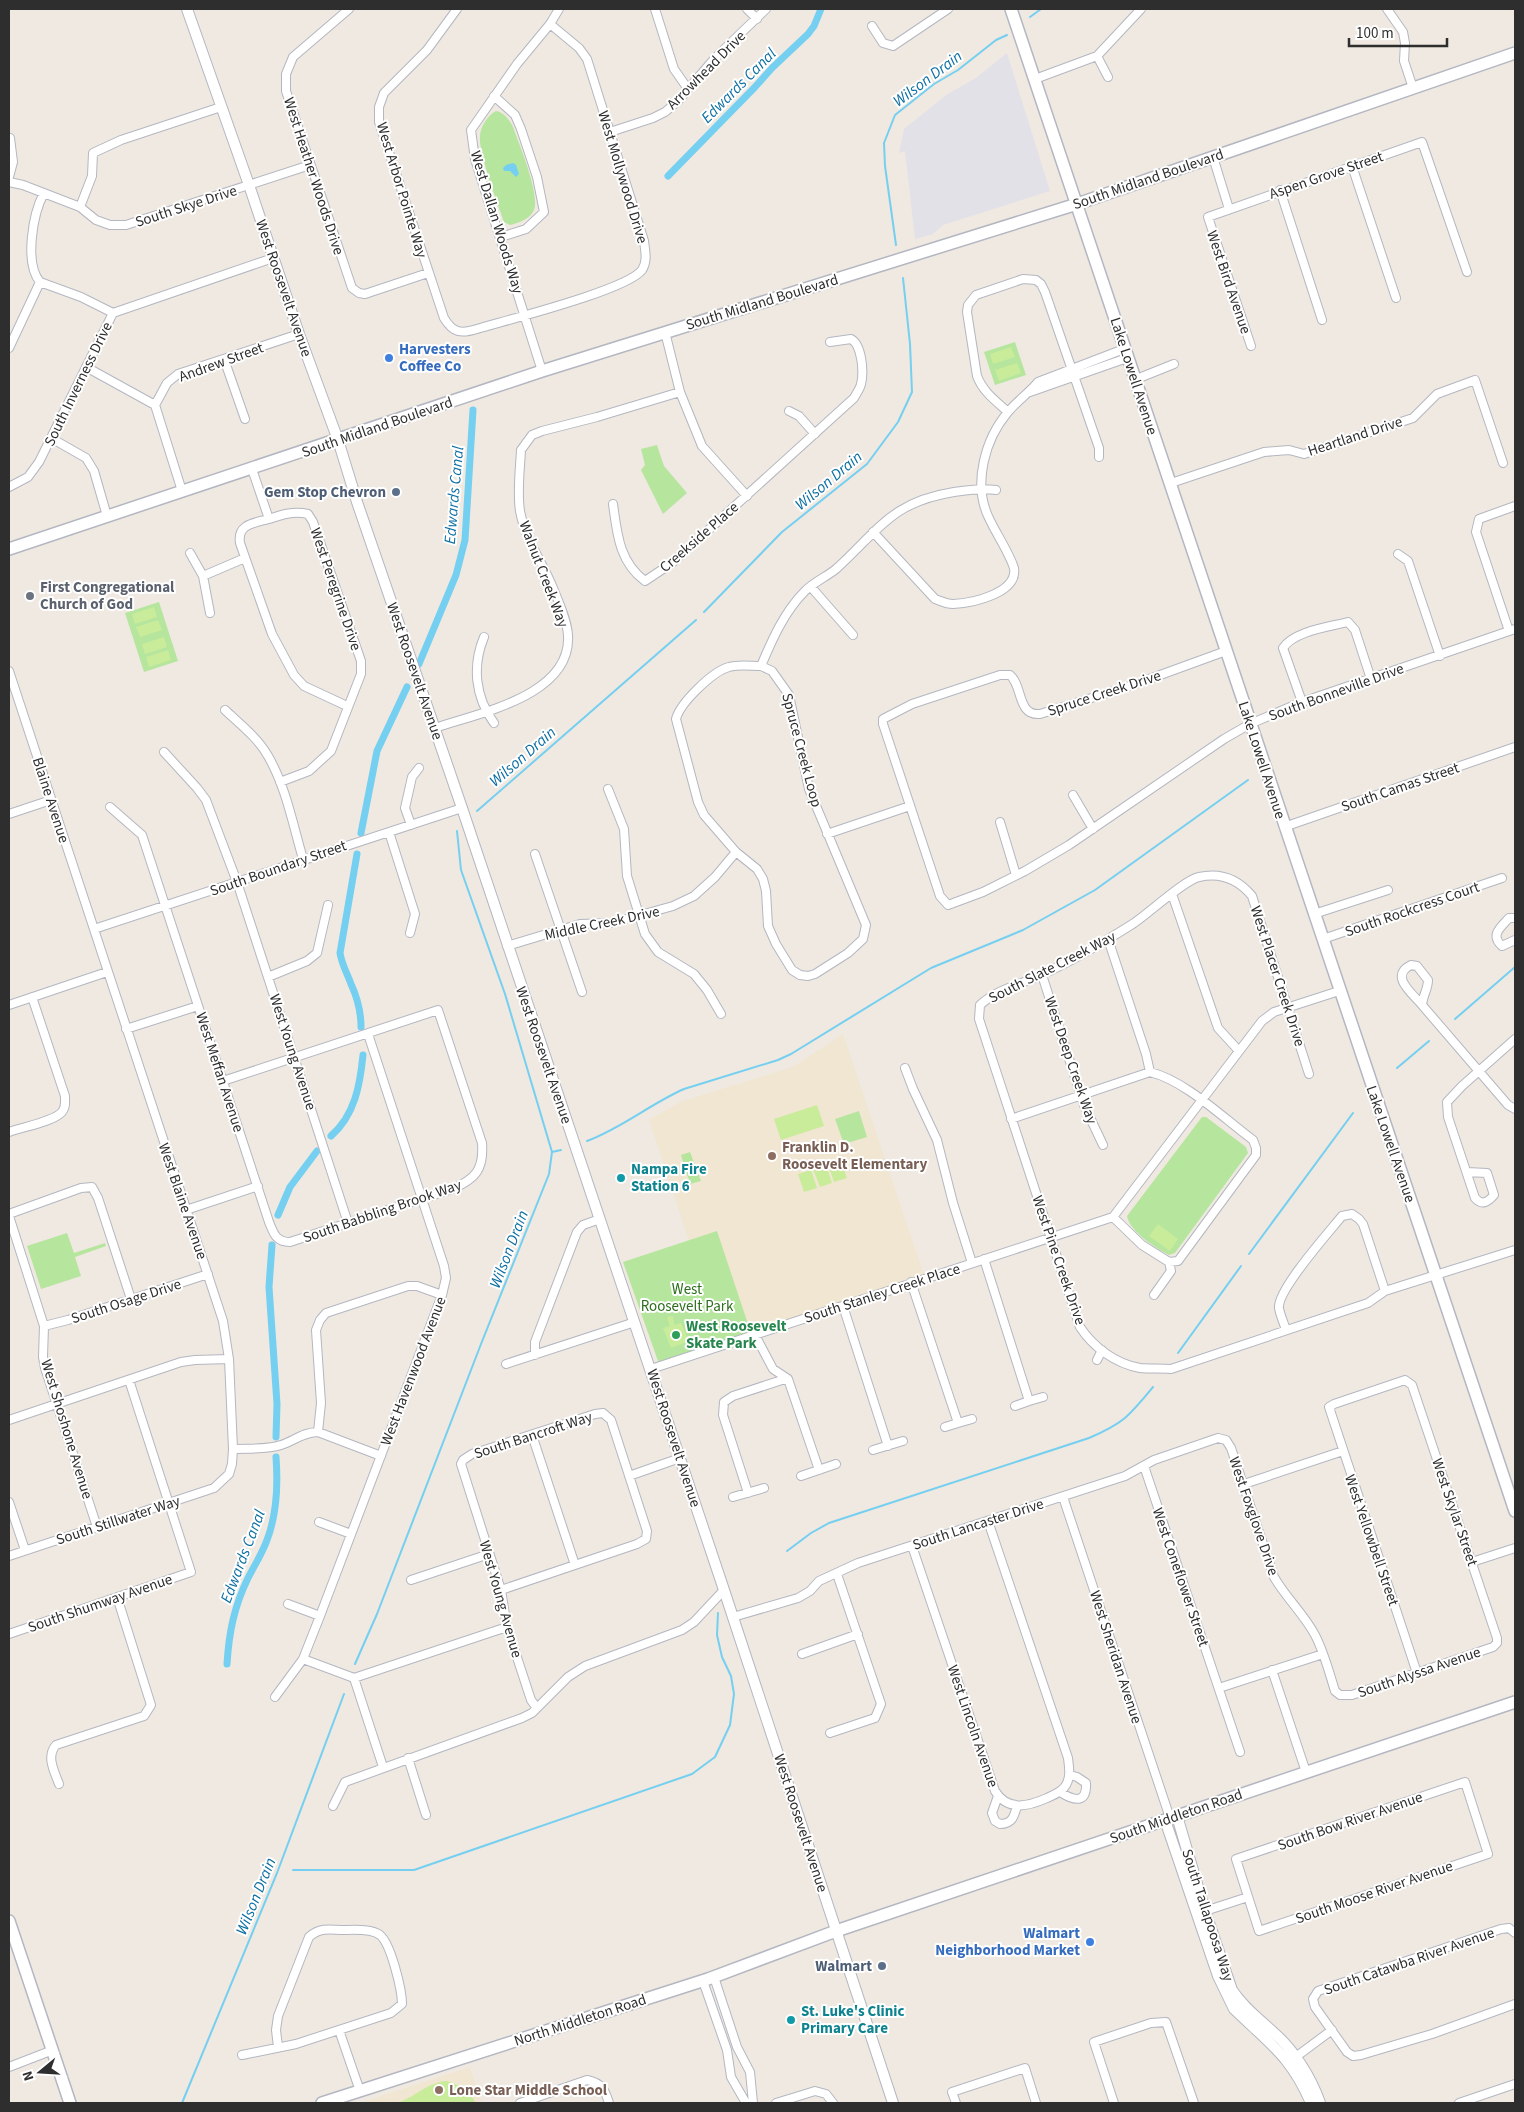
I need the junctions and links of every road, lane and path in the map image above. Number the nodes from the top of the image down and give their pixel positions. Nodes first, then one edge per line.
1 (187, 9) edge
2 (350, 9) edge
3 (457, 9) edge
4 (559, 9) edge
5 (655, 9) edge
6 (747, 9) edge
7 (766, 9) edge
8 (948, 9) edge
9 (1011, 9) edge
10 (1141, 9) edge
11 (1387, 9) edge
12 (757, 19) junction
13 (550, 24) junction
14 (872, 26) dead end
15 (1515, 53) edge
16 (1097, 56) junction
17 (1108, 78) dead end
18 (1035, 79) junction
19 (1412, 88) junction
20 (688, 89) junction
21 (494, 96) junction
22 (221, 107) junction
23 (610, 132) junction
24 (10, 138) edge
25 (1213, 157) junction
26 (310, 165) junction
27 (1352, 166) junction
28 (9, 177) edge
29 (9, 182) edge
30 (249, 186) junction
31 (1280, 190) junction
32 (44, 193) junction
33 (1076, 204) junction
34 (80, 207) junction
35 (1229, 209) junction
36 (1208, 218) joint
37 (501, 237) junction
38 (273, 258) junction
39 (1467, 272) dead end
40 (428, 273) junction
41 (40, 282) junction
42 (1396, 298) dead end
43 (113, 313) junction
44 (525, 315) junction
45 (1322, 320) dead end
46 (456, 332) joint
47 (665, 332) junction
48 (299, 334) junction
49 (830, 342) dead end
50 (1251, 346) dead end
51 (9, 348) edge
52 (1126, 354) junction
53 (224, 359) junction
54 (1174, 364) dead end
55 (86, 367) junction
56 (542, 371) junction
57 (1072, 372) junction
58 (1134, 380) junction
59 (680, 392) junction
60 (155, 405) junction
61 (789, 411) dead end
62 (1008, 412) junction
63 (245, 419) dead end
64 (815, 434) junction
65 (52, 438) junction
66 (338, 440) junction
67 (1099, 456) dead end
68 (1504, 462) dead end
69 (252, 469) junction
70 (1171, 483) junction
71 (9, 487) edge
72 (982, 488) junction
73 (996, 490) dead end
74 (182, 491) junction
75 (746, 496) junction
76 (613, 504) dead end
77 (1515, 506) edge
78 (107, 516) junction
79 (269, 518) junction
80 (873, 532) junction
81 (9, 549) edge
82 (190, 553) dead end
83 (1398, 554) dead end
84 (245, 558) junction
85 (203, 576) junction
86 (811, 586) junction
87 (210, 613) dead end
88 (1512, 630) edge
89 (854, 635) dead end
90 (484, 637) dead end
91 (1226, 651) junction
92 (1440, 656) junction
93 (761, 666) junction
94 (9, 670) edge
95 (1371, 679) junction
96 (1302, 702) junction
97 (347, 706) junction
98 (225, 710) dead end
99 (486, 712) junction
100 (494, 723) dead end
101 (1250, 724) junction
102 (434, 728) junction
103 (1515, 747) edge
104 (164, 752) dead end
105 (419, 768) dead end
106 (280, 782) junction
107 (608, 789) dead end
108 (1073, 795) dead end
109 (51, 800) junction
110 (910, 806) junction
111 (110, 807) dead end
112 (462, 808) junction
113 (9, 814) edge
114 (1000, 822) dead end
115 (411, 825) junction
116 (1284, 827) junction
117 (1093, 829) junction
118 (389, 832) junction
119 (828, 834) junction
120 (736, 852) junction
121 (534, 854) dead end
122 (303, 859) junction
123 (1016, 875) junction
124 (1502, 878) dead end
125 (237, 882) junction
126 (1183, 886) joint
127 (1388, 890) dead end
128 (1172, 894) junction
129 (328, 905) dead end
130 (165, 906) junction
131 (1314, 914) junction
132 (639, 917) junction
133 (1515, 918) edge
134 (94, 930) junction
135 (561, 930) junction
136 (410, 932) dead end
137 (1108, 939) junction
138 (1323, 940) junction
139 (1515, 940) edge
140 (508, 946) junction
141 (107, 972) junction
142 (1042, 975) junction
143 (268, 977) junction
144 (1340, 991) junction
145 (582, 992) dead end
146 (32, 998) junction
147 (9, 1005) edge
148 (980, 1005) joint
149 (1422, 1005) junction
150 (198, 1006) junction
151 (1289, 1007) junction
152 (721, 1014) dead end
153 (126, 1029) junction
154 (368, 1034) junction
155 (1515, 1039) edge
156 (1239, 1051) junction
157 (295, 1058) junction
158 (905, 1068) dead end
159 (1478, 1071) junction
160 (1150, 1072) junction
161 (1309, 1074) dead end
162 (223, 1082) junction
163 (1081, 1095) junction
164 (1201, 1100) junction
165 (1515, 1109) edge
166 (1011, 1119) junction
167 (9, 1132) edge
168 (1103, 1145) dead end
169 (1466, 1172) junction
170 (258, 1186) junction
171 (422, 1198) junction
172 (186, 1210) junction
173 (9, 1215) edge
174 (1113, 1217) junction
175 (600, 1219) junction
176 (348, 1223) junction
177 (276, 1238) joint
178 (1051, 1238) junction
179 (1515, 1250) edge
180 (984, 1259) junction
181 (1170, 1262) junction
182 (972, 1263) junction
183 (208, 1274) junction
184 (1436, 1275) junction
185 (912, 1282) junction
186 (1385, 1292) junction
187 (442, 1295) junction
188 (1154, 1295) dead end
189 (131, 1299) junction
190 (843, 1306) junction
191 (634, 1322) junction
192 (44, 1326) junction
193 (1286, 1330) junction
194 (755, 1335) junction
195 (1102, 1350) junction
196 (535, 1355) junction
197 (229, 1359) junction
198 (1097, 1360) dead end
199 (506, 1364) dead end
200 (650, 1369) junction
201 (785, 1379) junction
202 (129, 1380) junction
203 (1409, 1381) joint
204 (1043, 1396) dead end
205 (1029, 1401) junction
206 (57, 1404) junction
207 (1015, 1406) dead end
208 (972, 1419) dead end
209 (9, 1420) edge
210 (958, 1423) junction
211 (945, 1427) dead end
212 (318, 1432) junction
213 (532, 1435) junction
214 (1226, 1440) joint
215 (904, 1441) dead end
216 (888, 1446) junction
217 (233, 1449) junction
218 (873, 1450) dead end
219 (1343, 1451) junction
220 (381, 1456) junction
221 (680, 1458) junction
222 (463, 1460) joint
223 (836, 1464) dead end
224 (1144, 1466) junction
225 (819, 1470) junction
226 (629, 1476) junction
227 (801, 1476) dead end
228 (225, 1479) joint
229 (1244, 1484) junction
230 (764, 1488) dead end
231 (748, 1493) junction
232 (1063, 1497) junction
233 (733, 1498) dead end
234 (9, 1502) edge
235 (169, 1503) junction
236 (1515, 1511) edge
237 (988, 1521) junction
238 (319, 1522) dead end
239 (97, 1527) junction
240 (351, 1534) junction
241 (912, 1546) junction
242 (1515, 1548) edge
243 (25, 1550) junction
244 (489, 1554) junction
245 (9, 1556) edge
246 (1472, 1562) junction
247 (575, 1565) junction
248 (837, 1574) junction
249 (411, 1580) dead end
250 (501, 1590) junction
251 (724, 1590) junction
252 (117, 1597) junction
253 (288, 1604) dead end
254 (320, 1616) junction
255 (733, 1617) junction
256 (507, 1627) junction
257 (9, 1634) edge
258 (858, 1634) junction
259 (1497, 1643) joint
260 (802, 1654) dead end
261 (1323, 1654) junction
262 (303, 1659) junction
263 (1272, 1670) junction
264 (1417, 1673) junction
265 (354, 1678) junction
266 (1219, 1688) junction
267 (1340, 1695) joint
268 (275, 1697) dead end
269 (1515, 1702) edge
270 (537, 1708) junction
271 (878, 1711) junction
272 (887, 1715) dead end
273 (830, 1733) dead end
274 (1240, 1752) dead end
275 (408, 1758) junction
276 (383, 1767) junction
277 (1306, 1772) junction
278 (1070, 1775) junction
279 (1465, 1782) joint
280 (59, 1784) dead end
281 (1060, 1792) junction
282 (998, 1796) junction
283 (333, 1806) dead end
284 (1017, 1806) junction
285 (426, 1815) dead end
286 (1171, 1818) junction
287 (1248, 1897) junction
288 (1201, 1912) junction
289 (9, 1921) edge
290 (1512, 1930) edge
291 (836, 1931) junction
292 (11, 1933) edge
293 (709, 1979) junction
294 (1515, 2004) edge
295 (339, 2030) junction
296 (1332, 2030) junction
297 (278, 2048) junction
298 (53, 2050) junction
299 (242, 2055) dead end
300 (1292, 2060) junction
301 (9, 2066) edge
302 (1515, 2084) edge
303 (360, 2091) junction
304 (70, 2103) edge
305 (322, 2103) edge
306 (523, 2103) edge
307 (610, 2103) edge
308 (746, 2103) edge
309 (753, 2103) edge
310 (776, 2103) edge
311 (832, 2103) edge
312 (894, 2103) edge
313 (956, 2103) edge
314 (1036, 2103) edge
315 (1114, 2103) edge
316 (1194, 2103) edge
317 (1311, 2103) edge
318 (1320, 2103) edge
319 (1458, 2103) edge

1 - 22 street, West Roosevelt Avenue
2 - 26 street, West Heather Woods Drive
3 - 40 street, West Arbor Pointe Way
4 - 13 street, West Dallan Woods Way
5 - 20 street
6 - 12 street
7 - 12 street, Arrowhead Drive
8 - 14 street
9 - 18 main road, Lake Lowell Avenue
10 - 16 street
11 - 19 street
12 - 20 street, Arrowhead Drive
13 - 21 street, West Dallan Woods Way
13 - 23 street, West Mollywood Drive
15 - 19 main road, South Midland Boulevard
16 - 17 street
16 - 18 street
18 - 33 main road, Lake Lowell Avenue
19 - 25 main road, South Midland Boulevard
20 - 23 street, Arrowhead Drive
21 - 37 street, West Dallan Woods Way
21 - 37 street
22 - 30 street, West Roosevelt Avenue
22 - 34 street
23 - 44 street, West Mollywood Drive
24 - 28 street
25 - 33 main road, South Midland Boulevard
25 - 35 street
26 - 30 street, South Skye Drive
26 - 40 street, West Heather Woods Drive
27 - 31 street, Aspen Grove Street
27 - 39 street, Aspen Grove Street
27 - 42 street
29 - 32 street, South Skye Drive
30 - 34 street, South Skye Drive
30 - 38 street, West Roosevelt Avenue
31 - 35 street, Aspen Grove Street
31 - 45 street
32 - 34 street, South Skye Drive
32 - 41 street
33 - 47 main road, South Midland Boulevard
33 - 52 main road, Lake Lowell Avenue
35 - 36 street, Aspen Grove Street
36 - 50 street, West Bird Avenue
37 - 44 street, West Dallan Woods Way
38 - 43 street, South Inverness Drive
38 - 48 street, West Roosevelt Avenue
40 - 46 street, West Arbor Pointe Way
41 - 43 street
41 - 51 street
43 - 55 street, South Inverness Drive
44 - 46 street, West Mollywood Drive
44 - 56 street, West Dallan Woods Way
47 - 56 main road, South Midland Boulevard
47 - 59 street
48 - 53 street, Andrew Street
48 - 66 street, West Roosevelt Avenue
49 - 64 street, Creekside Place
52 - 57 street
52 - 58 main road, Lake Lowell Avenue
53 - 60 street, Andrew Street
53 - 63 street
54 - 58 street
55 - 60 street
55 - 65 street, South Inverness Drive
56 - 66 main road, South Midland Boulevard
57 - 62 street
57 - 62 street
57 - 67 street
58 - 70 main road, Lake Lowell Avenue
59 - 75 street
59 - 99 street, Walnut Creek Way
60 - 74 street
61 - 64 street
62 - 72 street
64 - 75 street, Creekside Place
65 - 71 street, South Inverness Drive
65 - 78 street
66 - 69 main road, South Midland Boulevard
66 - 102 street, West Roosevelt Avenue
68 - 70 street, Heartland Drive
69 - 74 main road, South Midland Boulevard
69 - 79 street
70 - 91 main road, Lake Lowell Avenue
72 - 73 street
72 - 80 street
72 - 80 street
74 - 78 main road, South Midland Boulevard
75 - 76 street, Creekside Place
77 - 88 street
78 - 81 main road, South Midland Boulevard
79 - 84 street, West Peregrine Drive
79 - 97 street, West Peregrine Drive
80 - 86 street
82 - 85 street
83 - 92 street
84 - 85 street
84 - 97 street
85 - 87 street
86 - 89 street
86 - 93 street
88 - 92 street, South Bonneville Drive
90 - 99 street
91 - 101 main road, Lake Lowell Avenue
91 - 110 street, Spruce Creek Drive
92 - 95 street, South Bonneville Drive
93 - 119 street, Spruce Creek Loop
93 - 120 street, Spruce Creek Loop
94 - 109 street, Blaine Avenue
95 - 96 street, South Bonneville Drive
95 - 96 street
96 - 101 street, South Bonneville Drive
97 - 106 street, West Peregrine Drive
98 - 106 street
99 - 100 street
99 - 102 street, Walnut Creek Way
101 - 116 main road, Lake Lowell Avenue
101 - 117 street, South Bonneville Drive
102 - 112 street, West Roosevelt Avenue
103 - 116 street, South Camas Street
104 - 125 street, West Young Avenue
105 - 115 street
106 - 122 street
107 - 132 street
108 - 117 street
109 - 113 street
109 - 134 street, Blaine Avenue
110 - 119 street
110 - 123 street
111 - 130 street, West Meffan Avenue
112 - 115 street, South Boundary Street
112 - 140 street, West Roosevelt Avenue
114 - 123 street
115 - 118 street, South Boundary Street
116 - 131 main road, Lake Lowell Avenue
117 - 123 street, South Bonneville Drive
118 - 122 street, South Boundary Street
118 - 136 street
119 - 120 street, Spruce Creek Loop
120 - 132 street, Middle Creek Drive
121 - 135 street
122 - 125 street, South Boundary Street
124 - 138 street, South Rockcress Court
125 - 130 street, South Boundary Street
125 - 143 street, West Young Avenue
126 - 128 street, South Slate Creek Way
126 - 151 street, West Placer Creek Drive
127 - 131 street
128 - 137 street, South Slate Creek Way
128 - 156 street
129 - 143 street
130 - 134 street, South Boundary Street
130 - 150 street, West Meffan Avenue
131 - 138 main road, Lake Lowell Avenue
132 - 135 street, Middle Creek Drive
132 - 152 street
133 - 139 street
134 - 141 street, West Blaine Avenue
135 - 140 street, Middle Creek Drive
135 - 145 street
137 - 142 street, South Slate Creek Way
137 - 160 street
138 - 144 main road, Lake Lowell Avenue
140 - 175 street, West Roosevelt Avenue
141 - 146 street
141 - 153 street, West Blaine Avenue
142 - 148 street, South Slate Creek Way
142 - 163 street, West Deep Creek Way
143 - 157 street, West Young Avenue
144 - 151 street
144 - 184 main road, Lake Lowell Avenue
146 - 147 street
146 - 167 street
148 - 166 street, West Pine Creek Drive
149 - 149 street
149 - 159 street
150 - 153 street
150 - 162 street, West Meffan Avenue
151 - 156 street
151 - 161 street, West Placer Creek Drive
153 - 172 street, West Blaine Avenue
154 - 157 street
154 - 171 street, West Havenwood Avenue
154 - 171 street, South Babbling Brook Way
155 - 159 street
156 - 164 street
157 - 162 street
157 - 176 street, West Young Avenue
158 - 182 street
159 - 165 street
159 - 169 street
160 - 163 street
160 - 164 street
162 - 170 street, West Meffan Avenue
163 - 166 street
163 - 168 street, West Deep Creek Way
164 - 174 street
164 - 181 street
166 - 178 street, West Pine Creek Drive
169 - 169 street
170 - 172 street
170 - 177 street, West Meffan Avenue
171 - 176 street, South Babbling Brook Way
171 - 187 street, West Havenwood Avenue
172 - 183 street, West Blaine Avenue
173 - 189 street
173 - 192 street, West Shoshone Avenue
174 - 178 street, South Stanley Creek Place
174 - 181 street
175 - 191 street, West Roosevelt Avenue
175 - 196 street
176 - 177 street, South Babbling Brook Way
178 - 180 street, South Stanley Creek Place
178 - 195 street, West Pine Creek Drive
179 - 184 street, West Pine Creek Drive
180 - 182 street, South Stanley Creek Place
180 - 205 street
181 - 188 street
182 - 185 street, South Stanley Creek Place
183 - 189 street, South Osage Drive
183 - 197 street, West Blaine Avenue
184 - 186 street, West Pine Creek Drive
184 - 236 main road, Lake Lowell Avenue
185 - 190 street, South Stanley Creek Place
185 - 210 street
186 - 193 street, West Pine Creek Drive
186 - 193 street
187 - 212 street
187 - 220 street, West Havenwood Avenue
189 - 192 street, South Osage Drive
190 - 194 street, South Stanley Creek Place
190 - 216 street
191 - 196 street
191 - 200 street, West Roosevelt Avenue
192 - 206 street, West Shoshone Avenue
193 - 195 street, West Pine Creek Drive
194 - 200 street, South Stanley Creek Place
194 - 201 street
195 - 198 street
196 - 199 street
197 - 202 street
197 - 217 street, West Blaine Avenue
200 - 221 street, West Roosevelt Avenue
201 - 225 street
201 - 231 street
202 - 206 street
202 - 235 street
203 - 219 street, West Yellowbell Street
203 - 246 street, West Skylar Street
204 - 205 street
205 - 207 street
206 - 209 street
206 - 239 street, West Shoshone Avenue
208 - 210 street
210 - 211 street
212 - 217 street
212 - 220 street
213 - 222 street, South Bancroft Way
213 - 226 street, South Bancroft Way
213 - 247 street
214 - 224 street, South Lancaster Drive
214 - 229 street, West Foxglove Drive
215 - 216 street
216 - 218 street
217 - 228 street, West Blaine Avenue
219 - 229 street
219 - 264 street, West Yellowbell Street
220 - 240 street, West Havenwood Avenue
221 - 226 street
221 - 251 street, West Roosevelt Avenue
222 - 244 street, West Young Avenue
223 - 225 street
224 - 232 street, South Lancaster Drive
224 - 266 street, West Coneflower Street
225 - 227 street
226 - 247 street
228 - 235 street, South Stillwater Way
229 - 261 street, West Foxglove Drive
230 - 231 street
231 - 233 street
232 - 237 street, South Lancaster Drive
232 - 286 street, West Sheridan Avenue
234 - 243 street
235 - 239 street, South Stillwater Way
235 - 252 street, South Shumway Avenue
237 - 241 street, South Lancaster Drive
237 - 278 street
238 - 240 street
239 - 243 street, South Stillwater Way
240 - 254 street, West Havenwood Avenue
241 - 248 street, South Lancaster Drive
241 - 282 street, West Lincoln Avenue
242 - 246 street
243 - 245 street, South Stillwater Way
244 - 249 street
244 - 250 street, West Young Avenue
246 - 259 street, West Skylar Street
247 - 250 street
248 - 255 street, South Lancaster Drive
248 - 258 street
250 - 256 street, West Young Avenue
251 - 255 street, West Roosevelt Avenue
251 - 270 street
252 - 257 street, South Shumway Avenue
252 - 280 street
253 - 254 street
254 - 262 street, West Havenwood Avenue
255 - 291 street, West Roosevelt Avenue
256 - 265 street
256 - 270 street, West Young Avenue
258 - 260 street
258 - 271 street
259 - 264 street, South Alyssa Avenue
261 - 263 street
261 - 267 street, West Foxglove Drive
262 - 265 street
262 - 268 street, West Havenwood Avenue
263 - 266 street
263 - 277 street
264 - 267 street, South Alyssa Avenue
265 - 276 street
266 - 274 street, West Coneflower Street
269 - 277 main road, South Middleton Road
270 - 275 street
271 - 272 street
271 - 273 street
275 - 276 street
275 - 285 street
276 - 283 street
277 - 286 main road, South Middleton Road
278 - 281 street
278 - 281 street
279 - 287 street, South Bow River Avenue
279 - 287 street, South Moose River Avenue
281 - 284 street
282 - 284 street, West Lincoln Avenue
282 - 284 street
286 - 288 street, South Tallapoosa Way
286 - 291 main road, South Middleton Road
287 - 288 street
288 - 300 street, South Tallapoosa Way
289 - 292 main road
290 - 296 street, South Catawba River Avenue
291 - 293 main road, North Middleton Road
291 - 312 street, West Roosevelt Avenue
292 - 298 main road
293 - 303 main road, North Middleton Road
293 - 308 street
293 - 309 street
294 - 296 street
295 - 297 street
295 - 297 street
295 - 303 street
296 - 300 street
297 - 299 street
298 - 301 street
298 - 304 main road
300 - 317 street, South Tallapoosa Way
300 - 318 street, South Tallapoosa Way
302 - 319 street
303 - 305 main road, North Middleton Road
306 - 307 street
310 - 311 street
313 - 314 street
315 - 316 street

